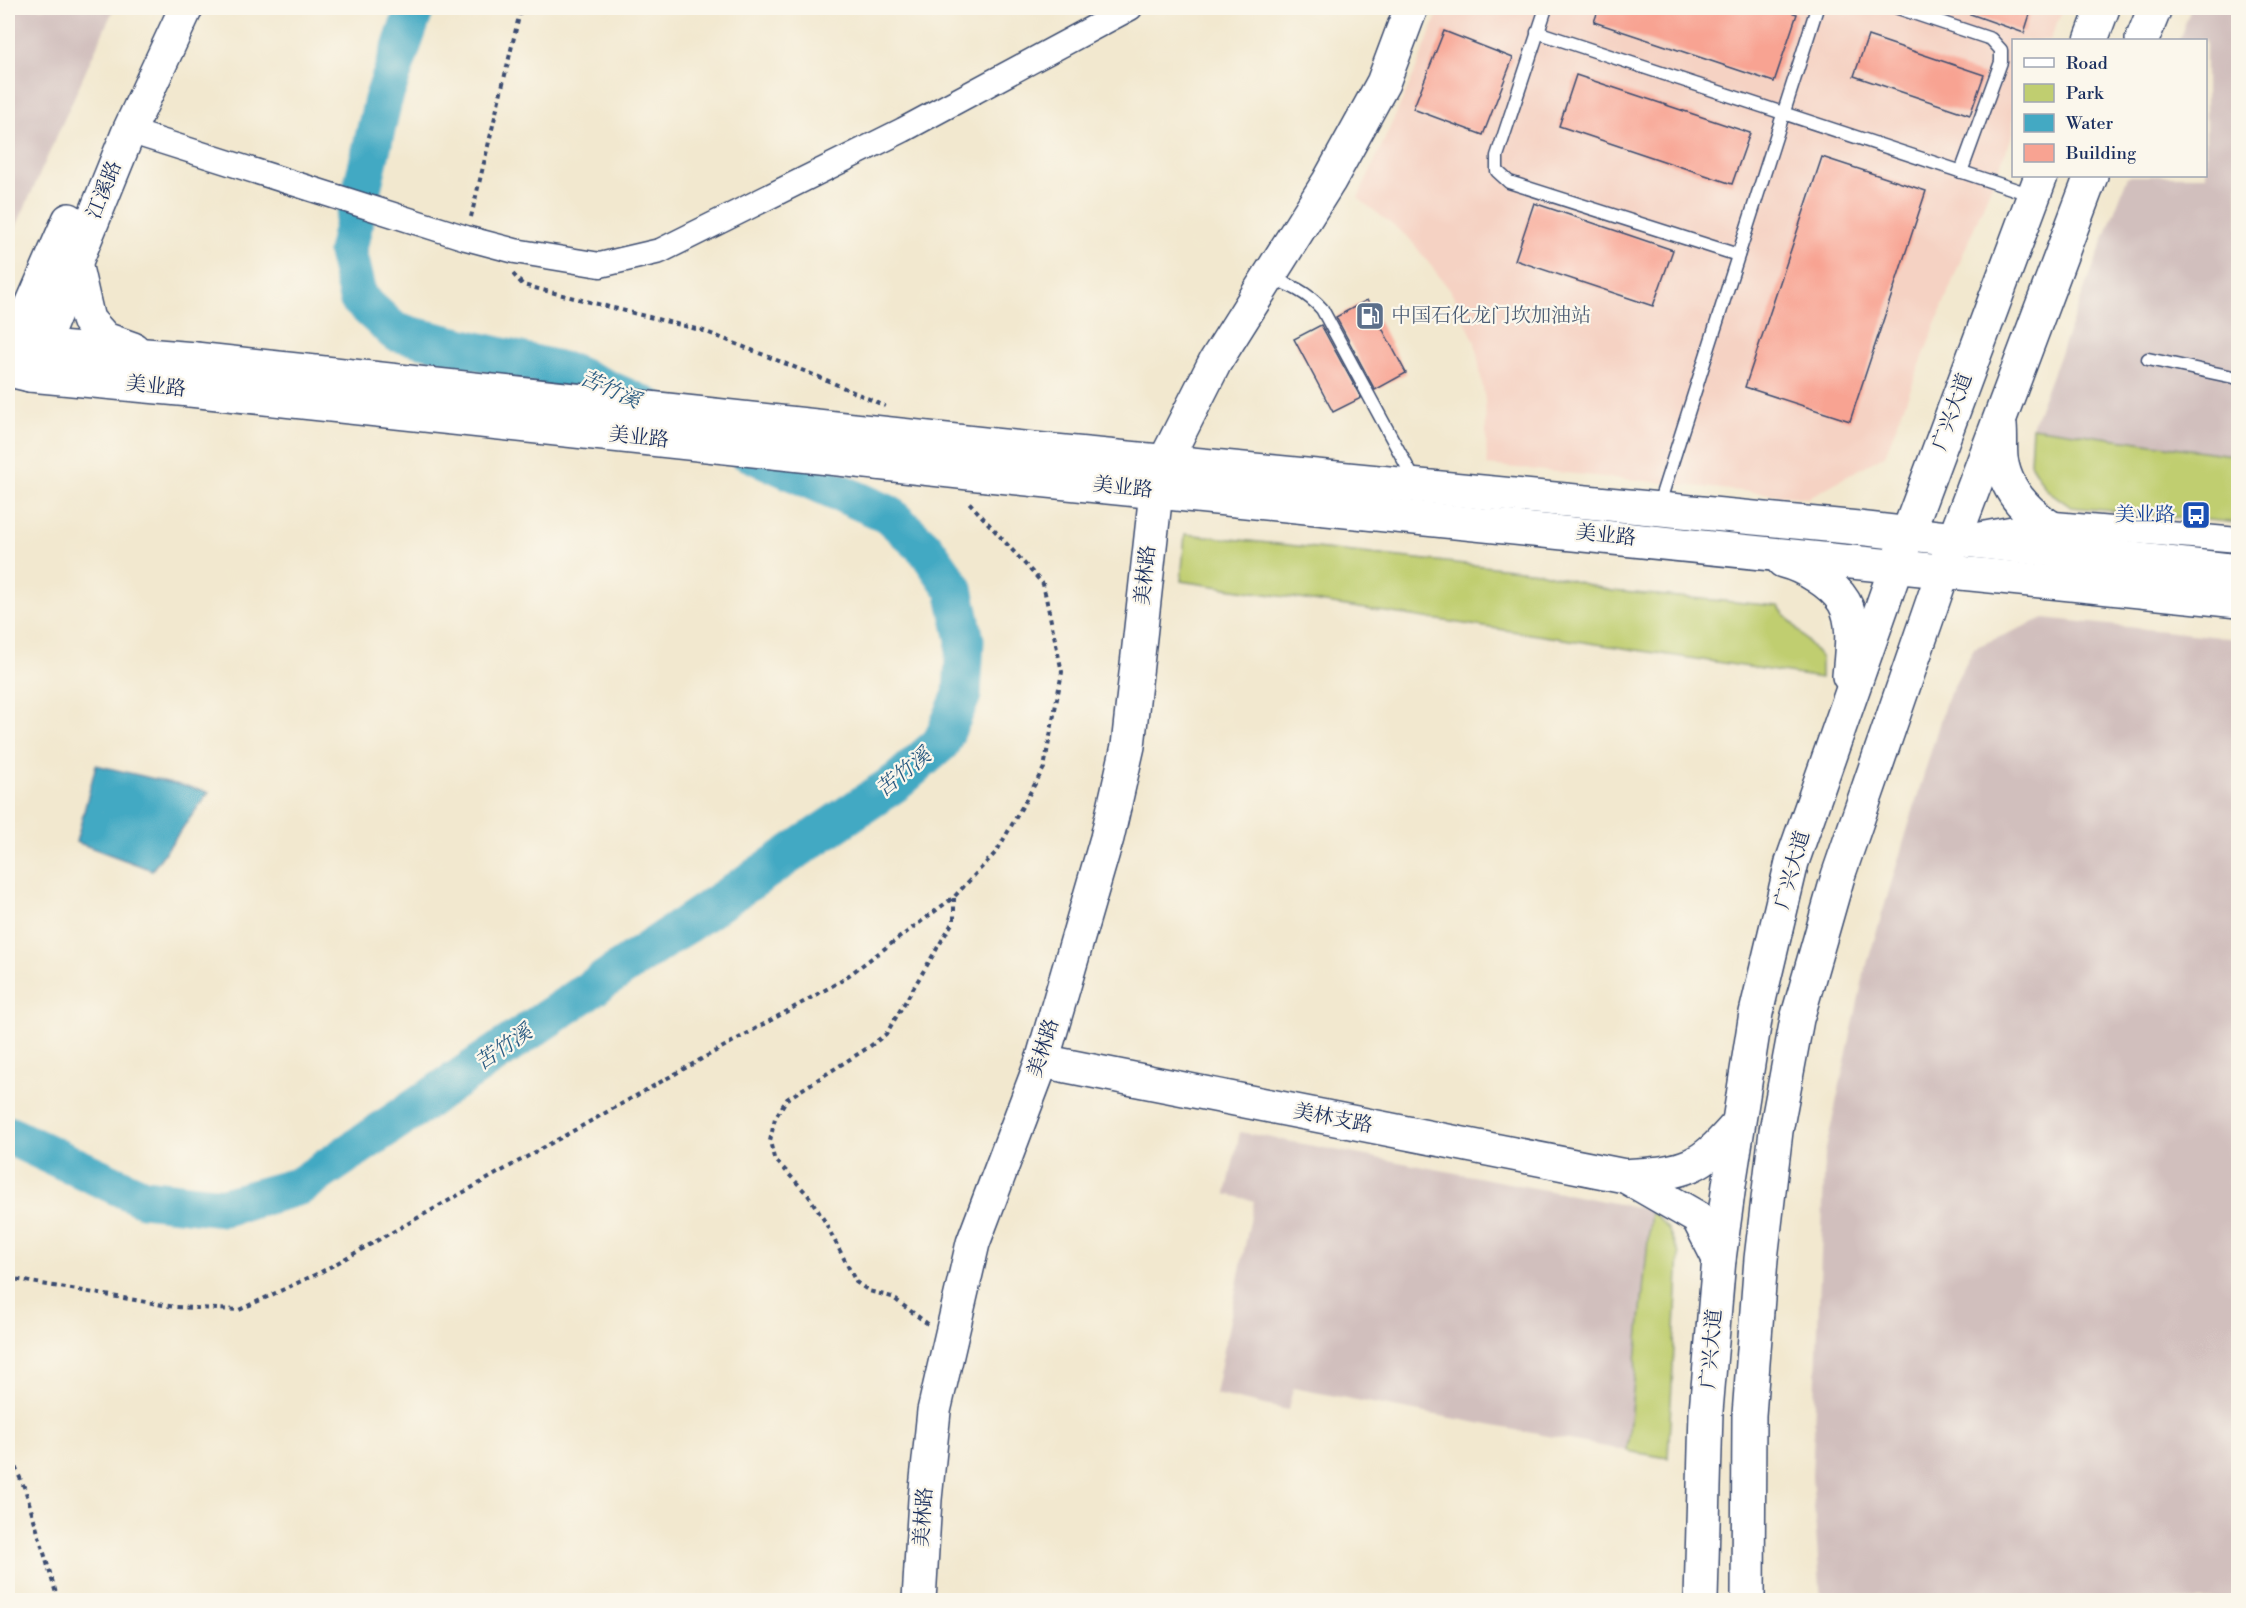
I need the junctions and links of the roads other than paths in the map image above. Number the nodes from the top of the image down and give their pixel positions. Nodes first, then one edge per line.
1 (164, 8) edge
2 (186, 8) edge
3 (1130, 8) edge
4 (1411, 8) edge
5 (1546, 8) edge
6 (1817, 8) edge
7 (1898, 8) edge
8 (2103, 8) edge
9 (2155, 8) edge
10 (1537, 32) junction
11 (2091, 39) edge
12 (2142, 39) edge
13 (1783, 112) junction
14 (129, 131) junction
15 (1961, 172) junction
16 (2091, 177) edge
17 (2037, 185) edge
18 (1738, 255) junction
19 (75, 263) junction
20 (1268, 276) junction
21 (18, 356) edge
22 (152, 356) junction
23 (2148, 359) dead end
24 (192, 374) junction
25 (2238, 378) edge
26 (2000, 416) junction
27 (1160, 477) junction
28 (1418, 486) junction
29 (1657, 508) junction
30 (2043, 523) junction
31 (1908, 533) junction
32 (1954, 540) junction
33 (2238, 540) edge
34 (1738, 549) junction
35 (2116, 558) junction
36 (1898, 566) junction
37 (2238, 571) edge
38 (1943, 572) junction
39 (2238, 601) edge
40 (1846, 712) junction
41 (1886, 737) junction
42 (1042, 1061) junction
43 (1738, 1124) junction
44 (1625, 1176) junction
45 (1719, 1259) junction
46 (919, 1600) edge
47 (1701, 1600) edge
48 (1748, 1600) edge

1 - 21 main road, 江溪路
2 - 14 main road, 江溪路
3 - 14 street
4 - 20 main road
5 - 10 lane
6 - 13 lane
7 - 15 lane
8 - 11 main road
9 - 12 main road
10 - 13 lane
10 - 18 lane
13 - 15 lane
13 - 18 lane
14 - 19 main road, 江溪路
15 - 17 lane
16 - 26 main road
17 - 31 main road, 广兴大道
18 - 29 lane
19 - 21 main road, 江溪路
19 - 22 main road
20 - 27 main road
20 - 28 lane
21 - 22 main road, 美业路
21 - 24 main road, 美业路
22 - 24 main road, 美业路
23 - 25 lane
24 - 27 main road, 美业路, bridge
26 - 30 main road
26 - 32 main road
27 - 28 main road, 美业路
27 - 34 main road, 美业路
27 - 42 main road, 美林路
28 - 29 main road, 美业路
29 - 31 main road, 美业路
30 - 32 street
30 - 33 street
30 - 35 main road
31 - 32 main road, 美业路
31 - 36 main road, 广兴大道
32 - 35 main road, 美业路
32 - 38 main road
34 - 36 main road, 美业路
34 - 40 main road
35 - 37 main road, 美业路
36 - 38 main road, 美业路
36 - 40 main road, 广兴大道
38 - 39 main road, 美业路
38 - 41 main road
40 - 41 main road
40 - 43 main road, 广兴大道
41 - 48 main road
42 - 44 main road, 美林支路
42 - 46 main road, 美林路
43 - 44 main road
43 - 45 main road, 广兴大道
44 - 45 main road
45 - 47 main road, 广兴大道

